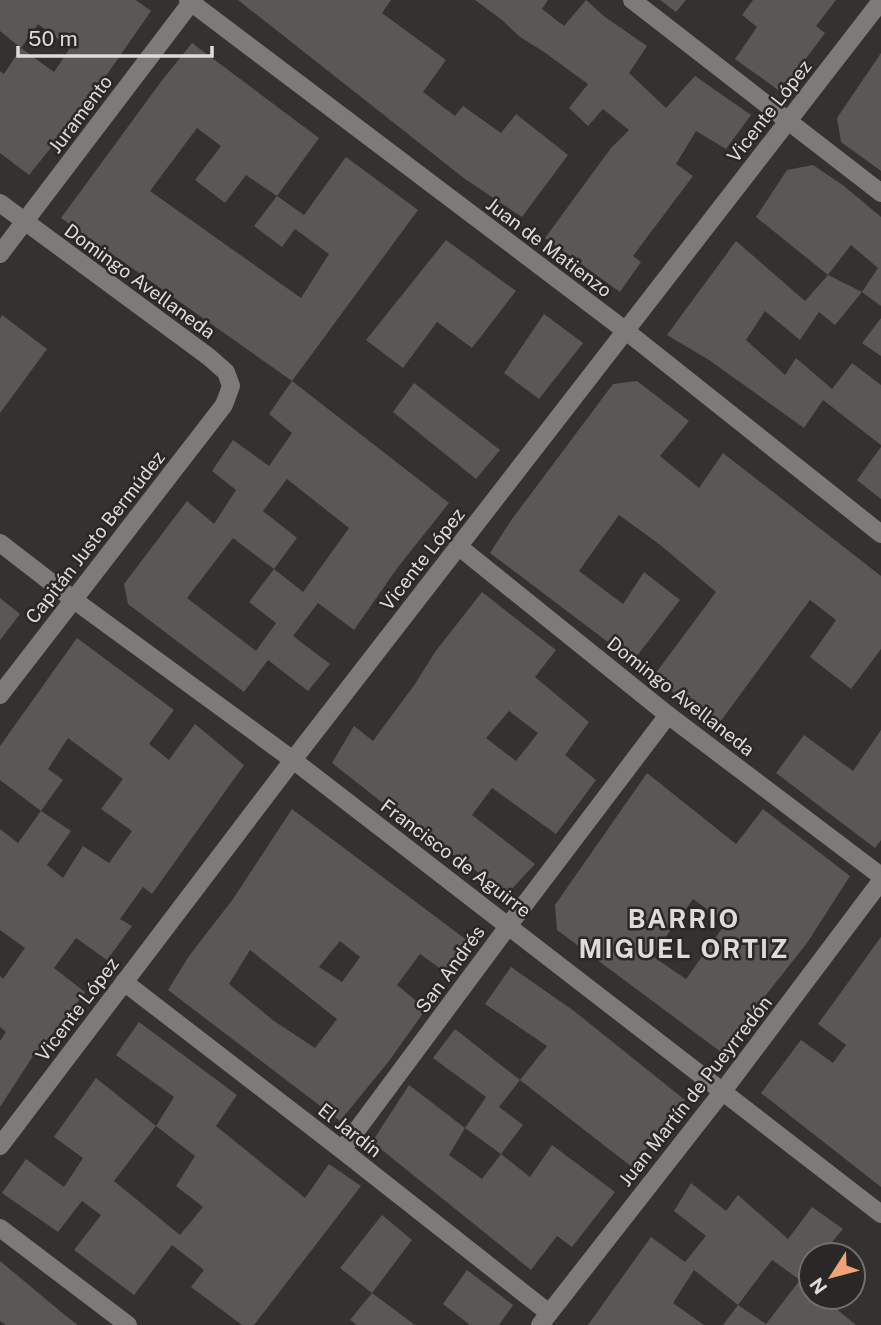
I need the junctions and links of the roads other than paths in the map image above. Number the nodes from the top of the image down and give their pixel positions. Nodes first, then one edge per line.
1 (632, 0) edge
2 (191, 1) edge
3 (881, 1) edge
4 (788, 120) junction
5 (881, 193) edge
6 (0, 203) edge
7 (25, 222) junction
8 (0, 254) edge
9 (626, 331) junction
10 (224, 405) joint
11 (881, 534) edge
12 (0, 543) edge
13 (458, 546) junction
14 (74, 600) junction
15 (0, 695) edge
16 (668, 715) junction
17 (293, 760) junction
18 (881, 876) edge
19 (881, 881) edge
20 (509, 925) junction
21 (124, 982) junction
22 (723, 1091) junction
23 (0, 1146) edge
24 (342, 1150) junction
25 (881, 1214) edge
26 (0, 1228) edge
27 (545, 1319) edge
28 (128, 1325) edge

1 - 4 street
2 - 7 street, Juramento
2 - 9 street, Juan de Matienzo
3 - 4 street, Vicente López
4 - 5 street
4 - 9 street, Vicente López
6 - 7 street, Domingo Avellaneda
7 - 8 street, Juramento
7 - 10 street, Domingo Avellaneda
9 - 11 street, Juan de Matienzo
9 - 13 street, Vicente López
10 - 14 street, Capitán Justo Bermúdez
12 - 14 street, Francisco de Aguirre
13 - 16 street, Domingo Avellaneda
13 - 17 street, Vicente López
14 - 15 street, Capitán Justo Bermúdez
14 - 17 street, Francisco de Aguirre
16 - 18 street, Domingo Avellaneda
16 - 20 street, San Andrés
17 - 20 street, Francisco de Aguirre
17 - 21 street, Vicente López
19 - 22 street, Juan Martín de Pueyrredón
20 - 22 street, Francisco de Aguirre
20 - 24 street, San Andrés
21 - 23 street, Vicente López
21 - 24 street, El Jardín
22 - 25 street, Francisco de Aguirre
22 - 27 street, Juan Martín de Pueyrredón
24 - 27 street, El Jardín
26 - 28 street

